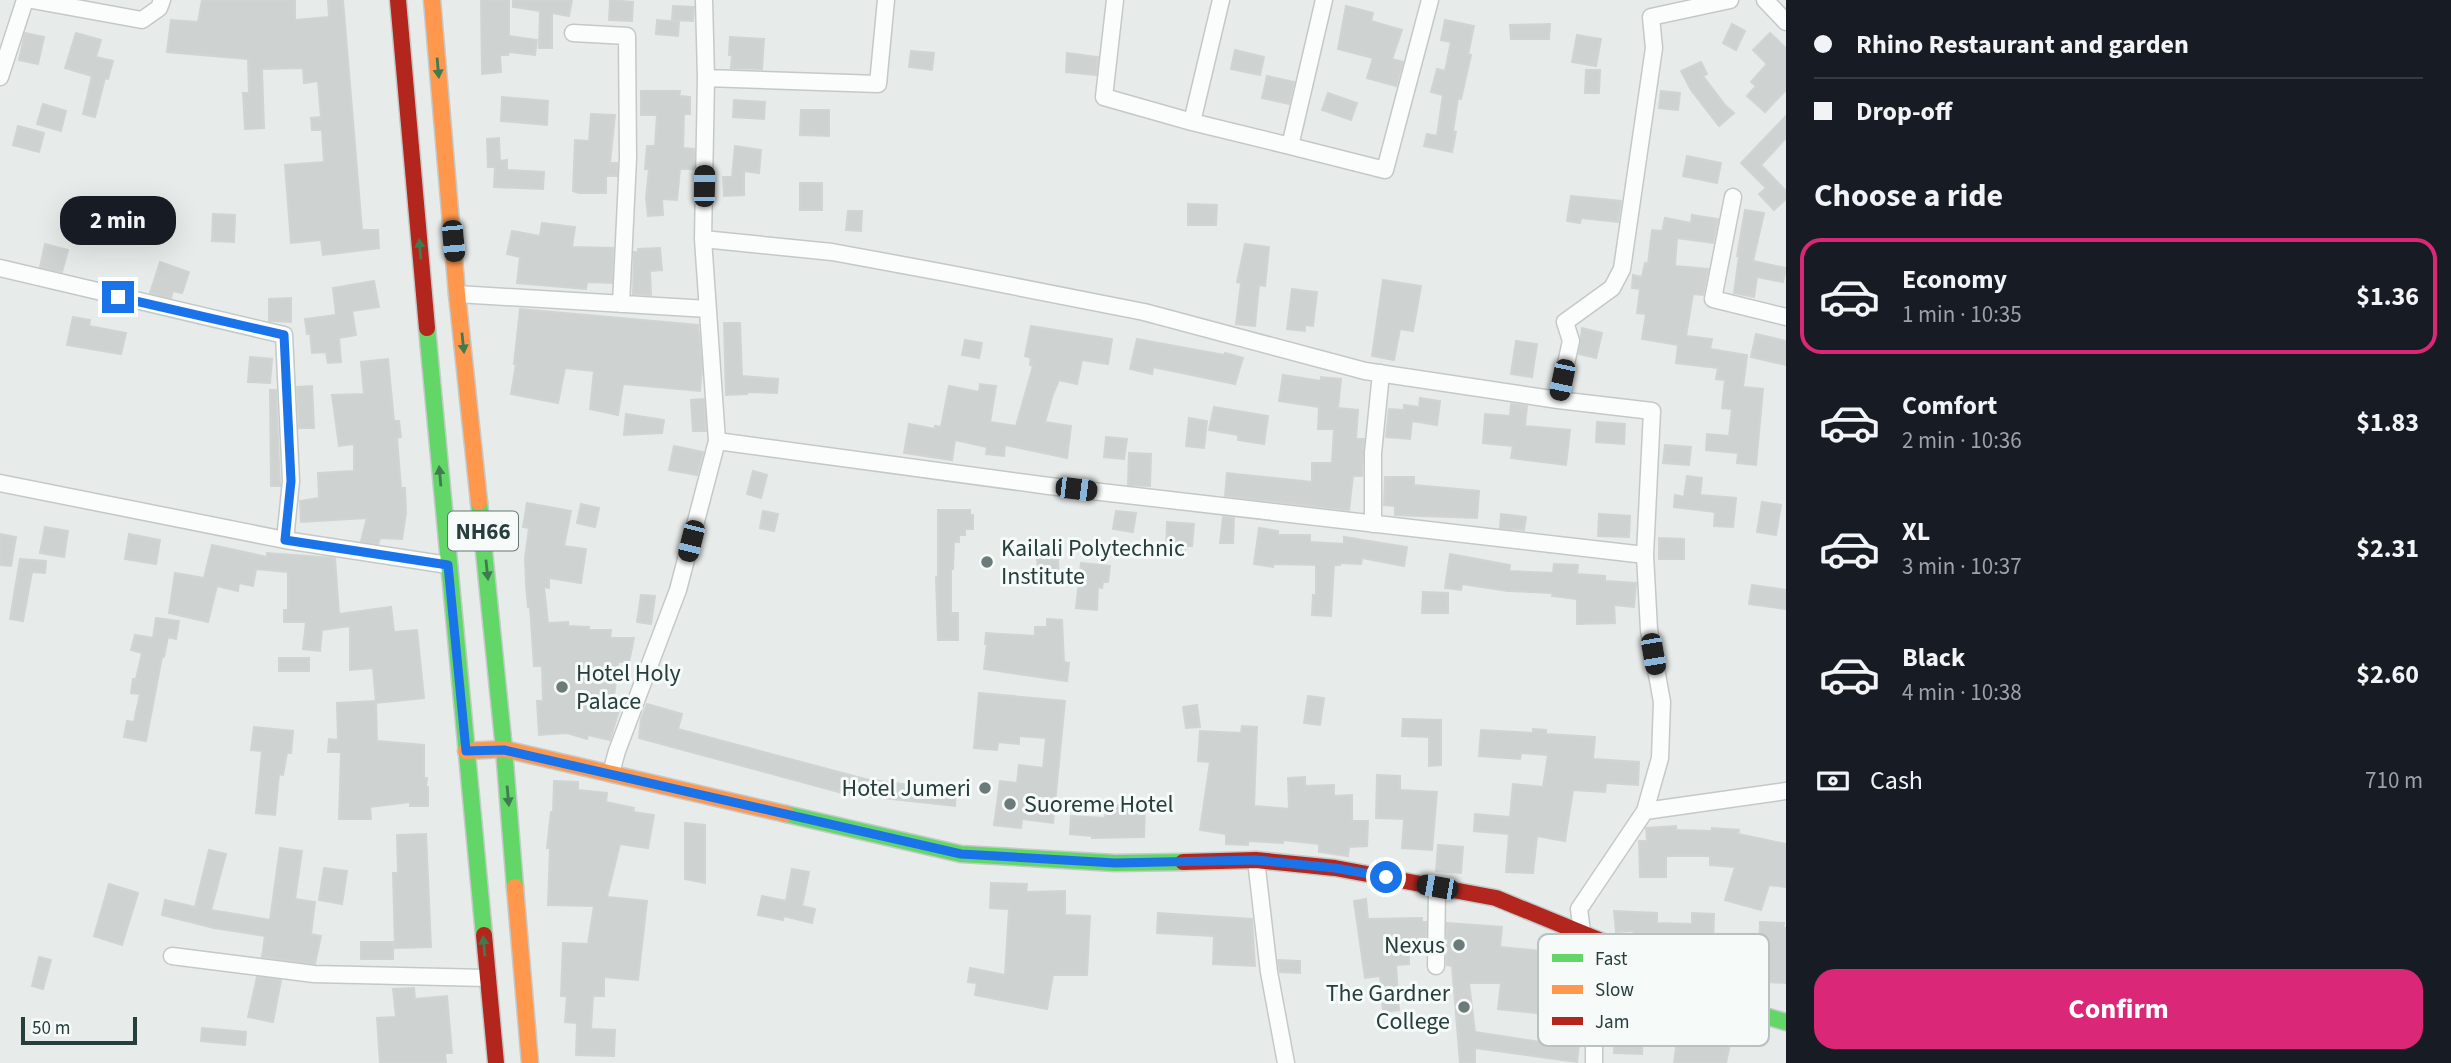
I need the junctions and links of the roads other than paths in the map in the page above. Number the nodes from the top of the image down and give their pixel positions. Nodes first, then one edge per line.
1 (25, 0) edge
2 (32, 0) edge
3 (162, 0) edge
4 (398, 0) edge
5 (432, 0) edge
6 (704, 0) edge
7 (886, 0) edge
8 (1115, 0) edge
9 (1221, 0) edge
10 (1324, 0) edge
11 (1430, 0) edge
12 (1730, 0) edge
13 (1765, 0) edge
14 (1786, 22) edge
15 (573, 33) dead end
16 (0, 77) edge
17 (706, 78) junction
18 (1192, 122) junction
19 (1290, 146) junction
20 (1733, 197) dead end
21 (703, 239) junction
22 (0, 268) edge
23 (457, 294) junction
24 (621, 304) junction
25 (708, 309) junction
26 (1786, 317) edge
27 (1381, 373) junction
28 (1558, 400) junction
29 (717, 441) junction
30 (0, 483) edge
31 (1373, 524) junction
32 (285, 540) junction
33 (1645, 555) junction
34 (448, 565) junction
35 (504, 750) junction
36 (466, 751) junction
37 (611, 773) junction
38 (1786, 791) edge
39 (1645, 811) junction
40 (1256, 860) junction
41 (1437, 887) junction
42 (1584, 932) junction
43 (1588, 934) edge
44 (172, 956) dead end
45 (1436, 966) dead end
46 (487, 978) junction
47 (1769, 1017) edge
48 (1786, 1022) edge
49 (496, 1063) edge
50 (530, 1063) edge
51 (1286, 1063) edge

1 - 16 street
2 - 3 street
34 -> 4 main road, NH66
5 -> 23 main road, NH66
6 - 17 street
7 - 17 street
8 - 18 street
9 - 18 street
10 - 19 street
11 - 19 street
12 - 28 street
13 - 14 street
15 - 24 street
17 - 21 street
18 - 19 street
20 - 26 street
21 - 25 street
21 - 27 street
22 - 32 street
23 - 24 street
23 -> 35 main road, NH66
24 - 25 street
25 - 29 street
27 - 28 street
27 - 31 street
28 - 33 street
29 - 31 street
29 - 37 street
30 - 32 street
31 - 33 street
32 - 34 street
33 - 39 street
34 - 36 main road, NH66
35 - 36 main road
35 - 37 main road
35 -> 50 main road, NH66
46 -> 36 main road, NH66
37 - 40 main road
38 - 39 street
39 - 42 street
40 - 41 main road
40 - 51 street
41 - 42 main road
41 - 45 street
42 - 43 main road
44 - 46 street
46 - 49 main road, NH66
47 - 48 main road

